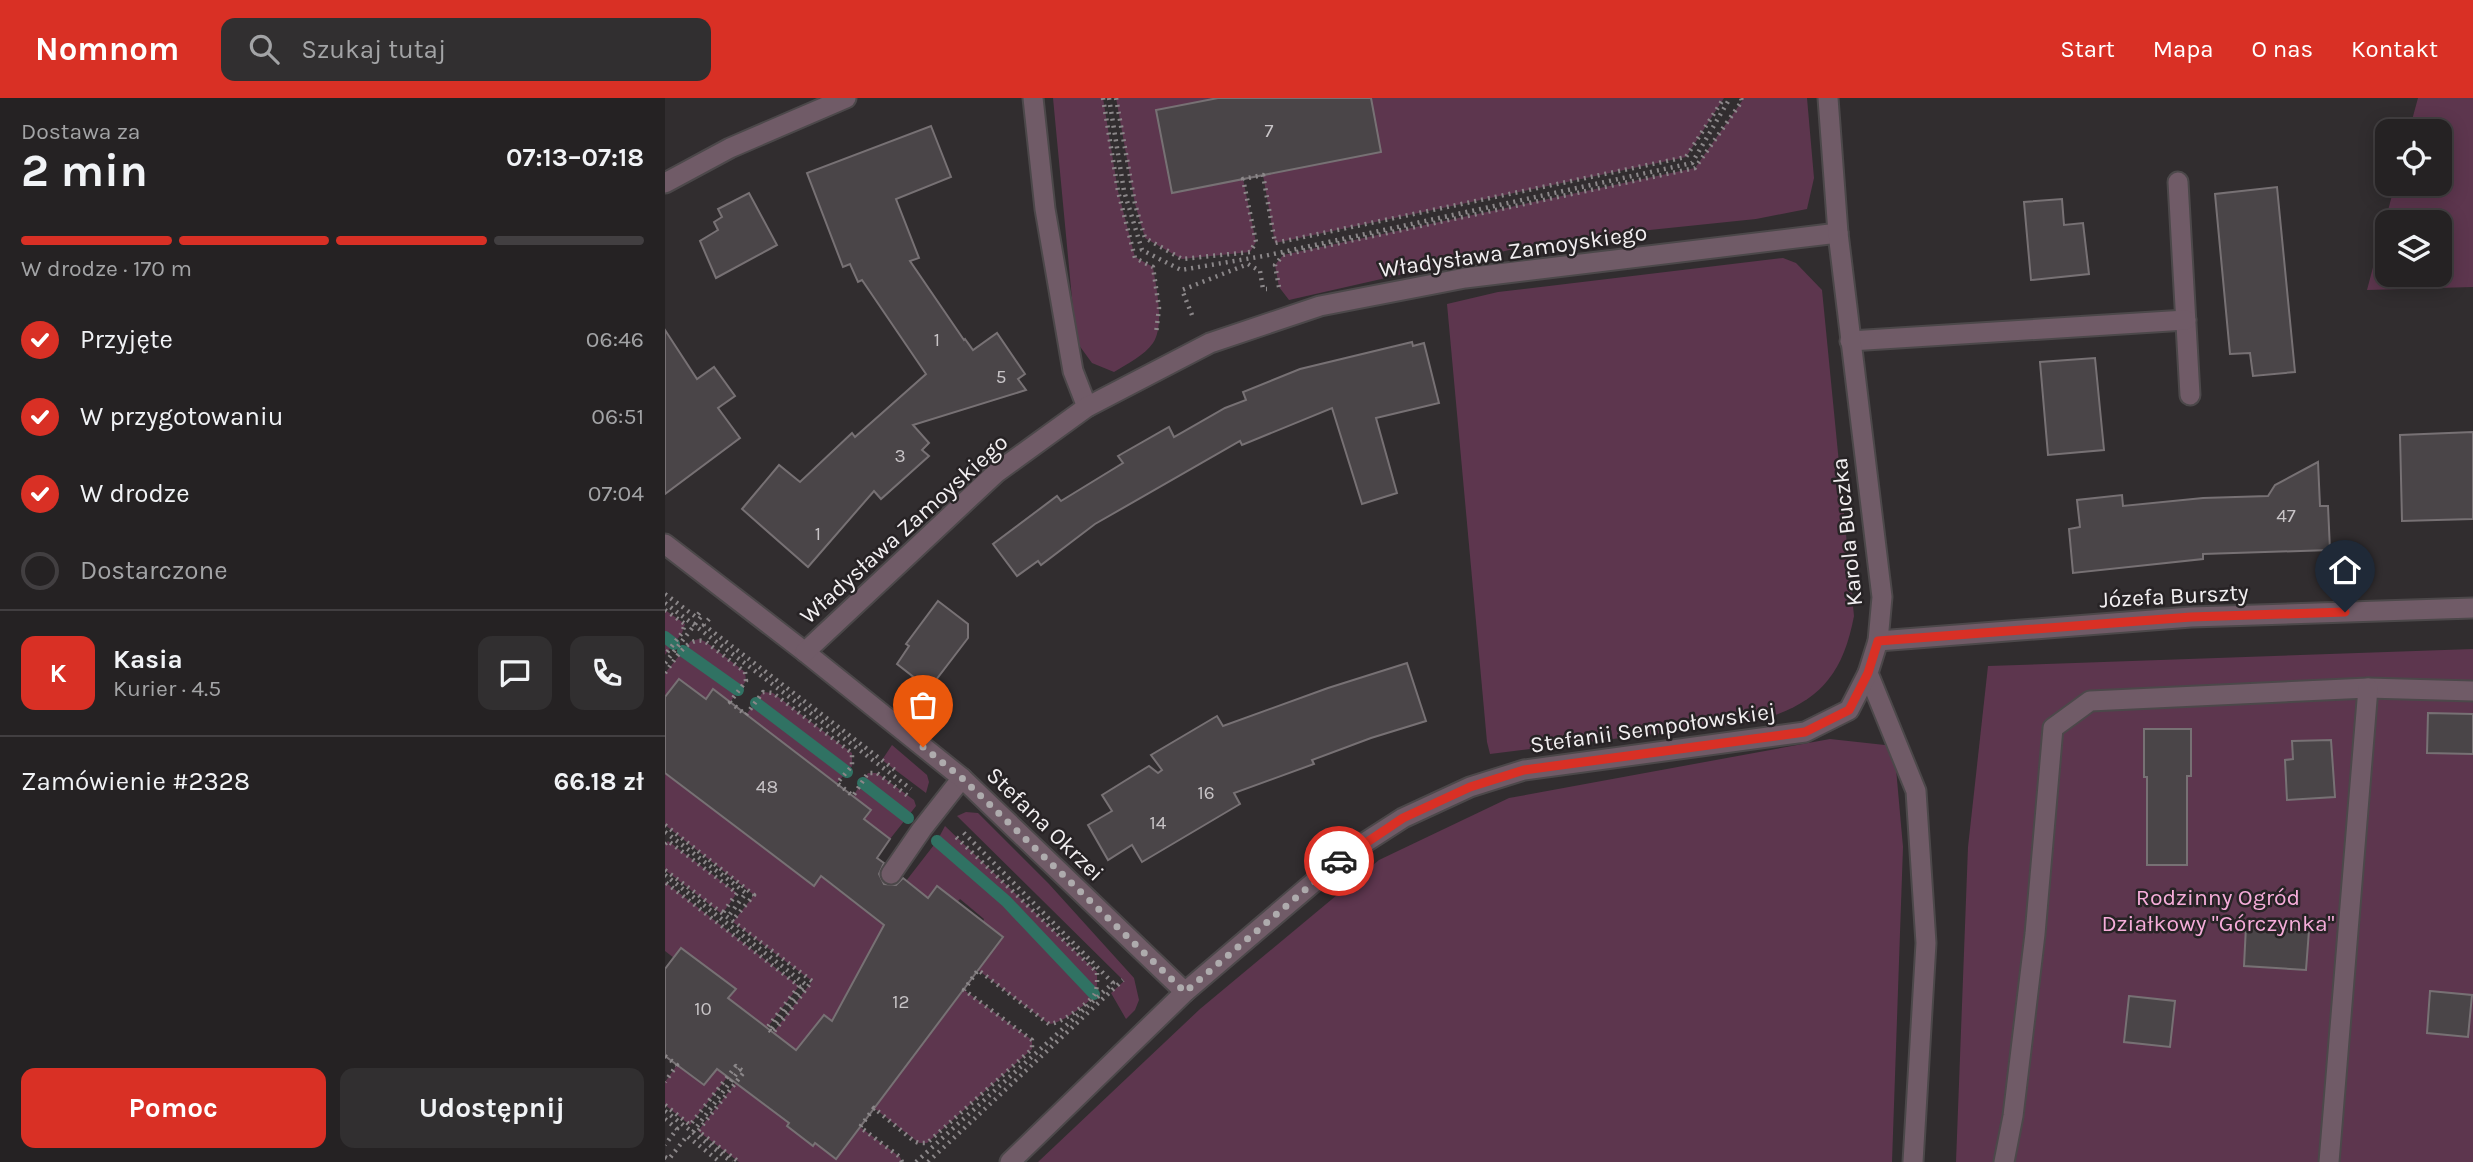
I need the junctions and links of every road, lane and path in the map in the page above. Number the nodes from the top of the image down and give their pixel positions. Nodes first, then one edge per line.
1 (846, 98) edge
2 (1033, 98) edge
3 (1103, 98) edge
4 (1109, 98) edge
5 (1116, 98) edge
6 (1724, 98) edge
7 (1730, 98) edge
8 (1741, 98) edge
9 (1828, 98) edge
10 (2178, 182) dead end
11 (665, 183) edge
12 (1838, 233) junction
13 (2186, 320) junction
14 (1196, 324) dead end
15 (1170, 332) dead end
16 (1850, 341) junction
17 (2190, 395) dead end
18 (1087, 407) junction
19 (665, 544) edge
20 (723, 589) junction
21 (665, 594) edge
22 (709, 607) junction
23 (2473, 608) edge
24 (665, 610) edge
25 (1878, 641) junction
26 (804, 652) junction
27 (665, 655) edge
28 (665, 663) edge
29 (665, 673) edge
30 (1868, 673) junction
31 (2368, 688) junction
32 (2473, 691) edge
33 (962, 778) junction
34 (915, 785) dead end
35 (913, 800) dead end
36 (665, 825) edge
37 (665, 832) edge
38 (954, 835) dead end
39 (665, 844) edge
40 (665, 873) edge
41 (891, 874) dead end
42 (665, 882) edge
43 (722, 914) junction
44 (725, 921) junction
45 (733, 922) junction
46 (1118, 976) dead end
47 (1185, 992) junction
48 (770, 1031) junction
49 (665, 1056) edge
50 (740, 1069) junction
51 (665, 1082) edge
52 (665, 1105) edge
53 (665, 1111) edge
54 (665, 1119) edge
55 (693, 1132) junction
56 (665, 1145) edge
57 (665, 1157) edge
58 (720, 1162) edge
59 (732, 1162) edge
60 (740, 1162) edge
61 (902, 1162) edge
62 (928, 1162) edge
63 (1010, 1162) edge
64 (1913, 1162) edge
65 (2004, 1162) edge
66 (2329, 1162) edge

1 - 11 street
2 - 18 street
3 - 15 path
4 - 7 path
5 - 6 path
8 - 14 path
9 - 12 street, Karola Buczka
10 - 13 street
12 - 16 street, Karola Buczka
12 - 18 street, Władysława Zamoyskiego
13 - 16 street
13 - 17 street
16 - 25 street, Karola Buczka
18 - 26 street, Władysława Zamoyskiego
19 - 20 street, Stefana Okrzei
20 - 22 path
20 - 26 street, Stefana Okrzei
21 - 22 path
22 - 28 path
22 - 34 path
23 - 25 street, Józefa Burszty
24 - 27 path
25 - 30 street, Karola Buczka
26 - 33 street, Stefana Okrzei
29 - 35 path
30 - 47 street, Stefanii Sempołowskiej
30 - 64 street
31 - 32 street
31 - 65 street
31 - 66 street
33 - 41 street
33 - 47 street, Stefana Okrzei
36 - 45 path
37 - 44 path
38 - 61 path
39 - 43 path
40 - 43 path
40 - 44 path
42 - 48 path
43 - 45 path
44 - 48 path
45 - 48 path
46 - 62 path
47 - 63 street, Stefanii Sempołowskiej
49 - 51 path
50 - 52 path
50 - 55 path
50 - 60 path
53 - 55 path
54 - 56 path
55 - 59 path
57 - 58 path

